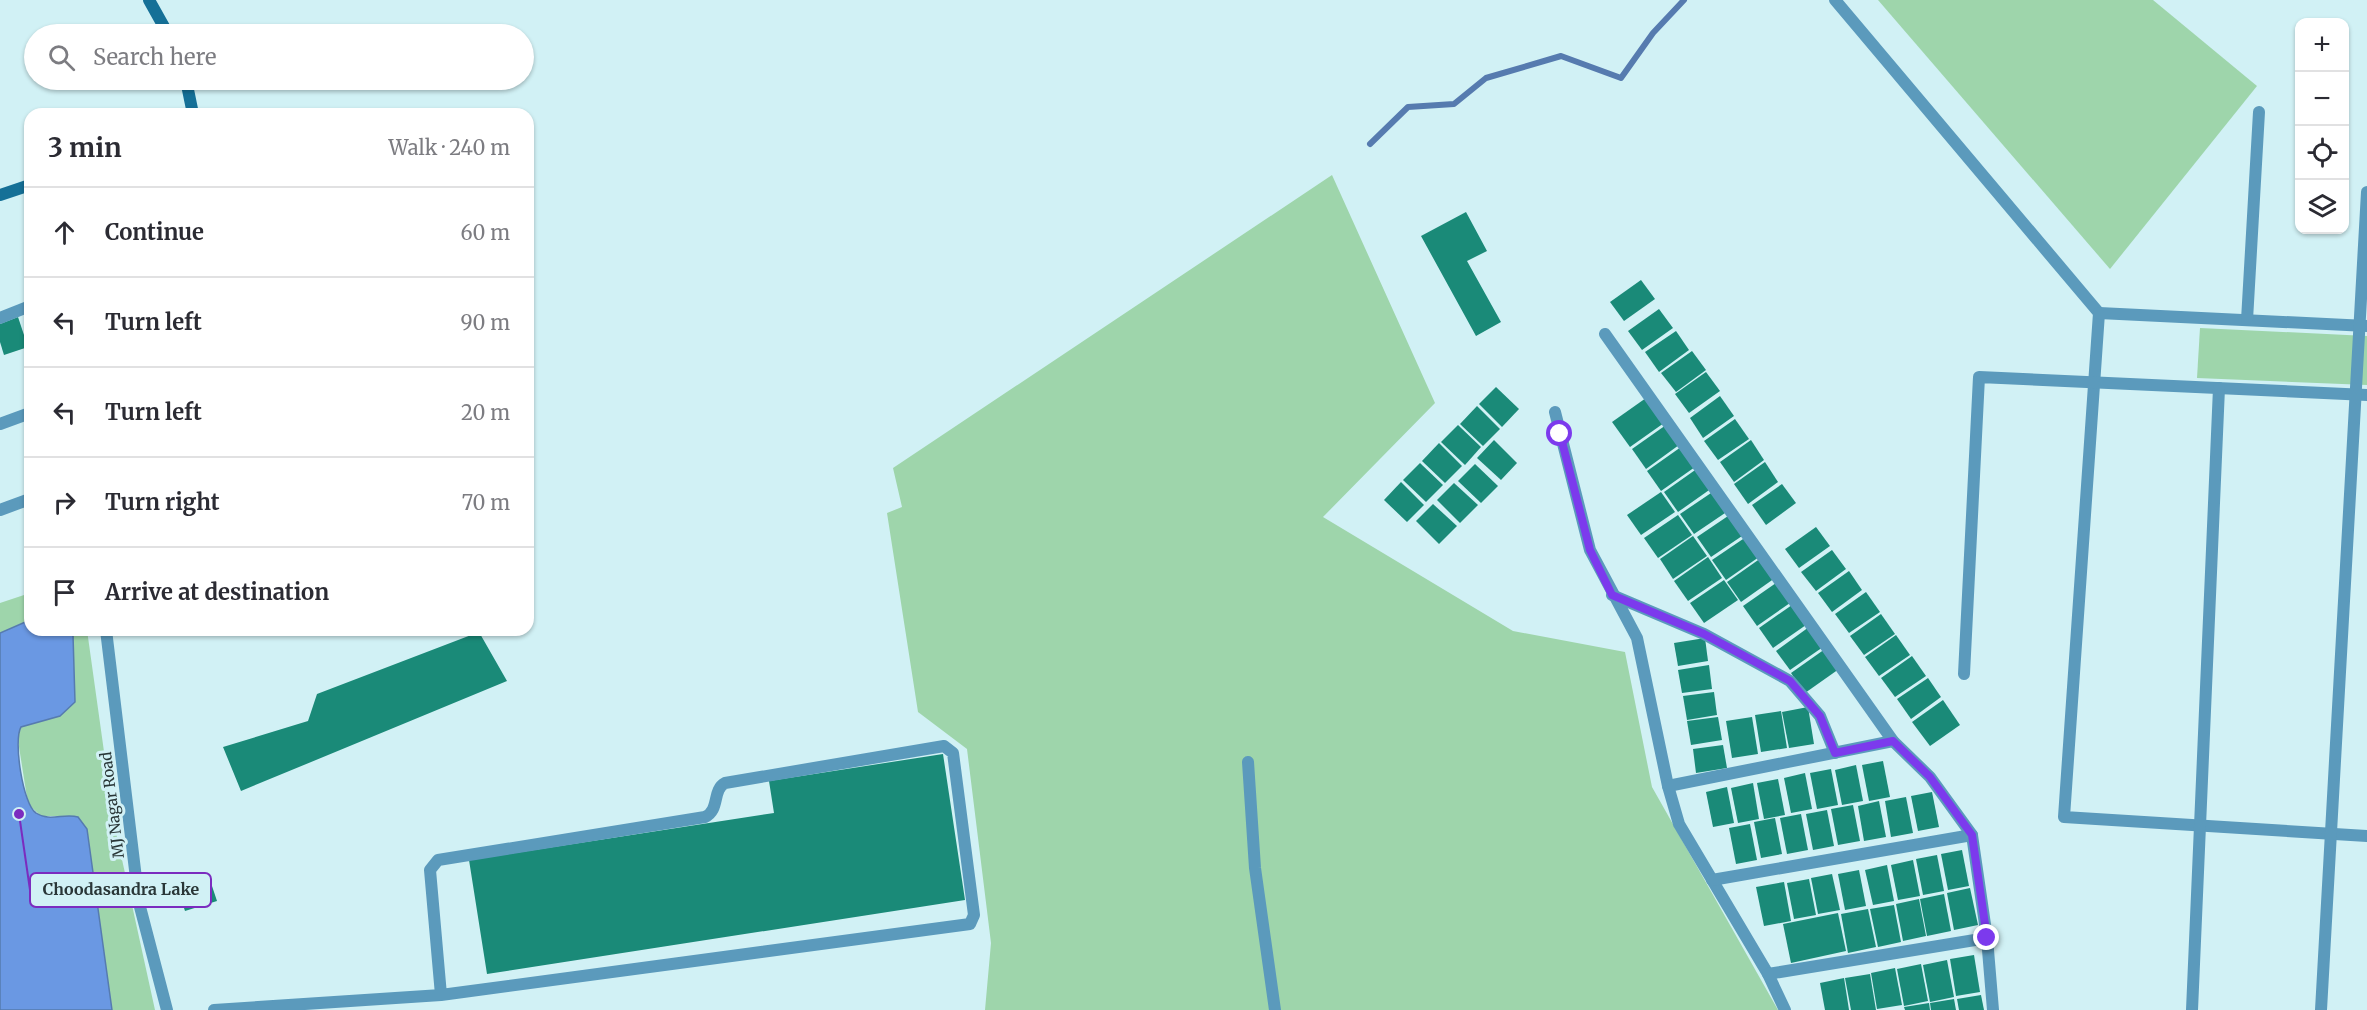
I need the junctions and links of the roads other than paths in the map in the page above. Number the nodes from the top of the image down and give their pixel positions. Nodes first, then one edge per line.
1 (149, 0) edge
2 (1835, 0) edge
3 (162, 24) edge
4 (188, 90) edge
5 (192, 108) edge
6 (2259, 112) dead end
7 (24, 187) edge
8 (2367, 192) edge
9 (0, 195) edge
10 (24, 308) edge
11 (2099, 314) junction
12 (0, 318) edge
13 (2247, 320) junction
14 (2363, 326) edge
15 (1605, 334) dead end
16 (2094, 382) junction
17 (2219, 388) junction
18 (2361, 395) edge
19 (1555, 412) dead end
20 (24, 415) edge
21 (0, 424) edge
22 (24, 501) edge
23 (0, 510) edge
24 (1612, 595) junction
25 (106, 636) edge
26 (1964, 674) dead end
27 (1893, 741) junction
28 (1835, 753) junction
29 (1248, 762) dead end
30 (1668, 786) junction
31 (2200, 825) junction
32 (2331, 833) junction
33 (1972, 835) junction
34 (2367, 836) edge
35 (1712, 880) junction
36 (1987, 938) junction
37 (1768, 974) junction
38 (441, 995) junction
39 (167, 1010) edge
40 (214, 1010) edge
41 (1275, 1010) edge
42 (1785, 1010) edge
43 (1993, 1010) edge
44 (2192, 1010) edge
45 (2321, 1010) edge

1 - 3 street
2 - 11 street
4 - 5 street
6 - 13 street
7 - 9 street
8 - 14 street
10 - 12 street
11 - 13 street
11 - 16 street
13 - 14 street
14 - 18 street
15 - 27 street
16 - 17 street
16 - 26 street
16 - 31 street
17 - 18 street
17 - 31 street
18 - 32 street
19 - 24 street
20 - 21 street
22 - 23 street
24 - 28 street
24 - 30 street
25 - 39 street, MJ Nagar Road
27 - 28 street
27 - 33 street
28 - 30 street
29 - 41 street
30 - 35 street
31 - 32 street
31 - 44 street
32 - 34 street
32 - 45 street
33 - 35 street
33 - 36 street
35 - 37 street
36 - 37 street
36 - 43 street
37 - 42 street
38 - 38 street
38 - 40 street

